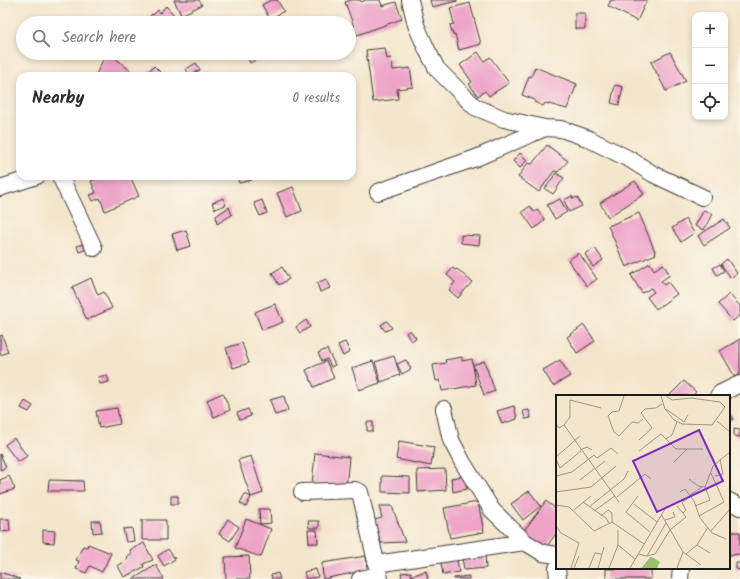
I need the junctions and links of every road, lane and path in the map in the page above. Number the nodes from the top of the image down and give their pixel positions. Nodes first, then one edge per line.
1 (410, 0) edge
2 (545, 128) junction
3 (25, 180) edge
4 (62, 180) edge
5 (0, 188) edge
6 (378, 192) dead end
7 (702, 197) dead end
8 (94, 248) dead end
9 (740, 384) edge
10 (719, 395) edge
11 (444, 410) dead end
12 (302, 492) dead end
13 (730, 501) edge
14 (740, 506) edge
15 (525, 542) junction
16 (556, 560) edge
17 (557, 569) edge
18 (681, 569) edge
19 (378, 573) edge
20 (360, 579) edge
21 (558, 579) edge
22 (680, 579) edge

1 - 2 street
2 - 6 street
2 - 7 street
3 - 5 street
4 - 8 street
9 - 10 street
11 - 15 street
12 - 19 street
13 - 14 street
15 - 16 street
15 - 19 street
17 - 21 street
18 - 22 street
19 - 20 street

